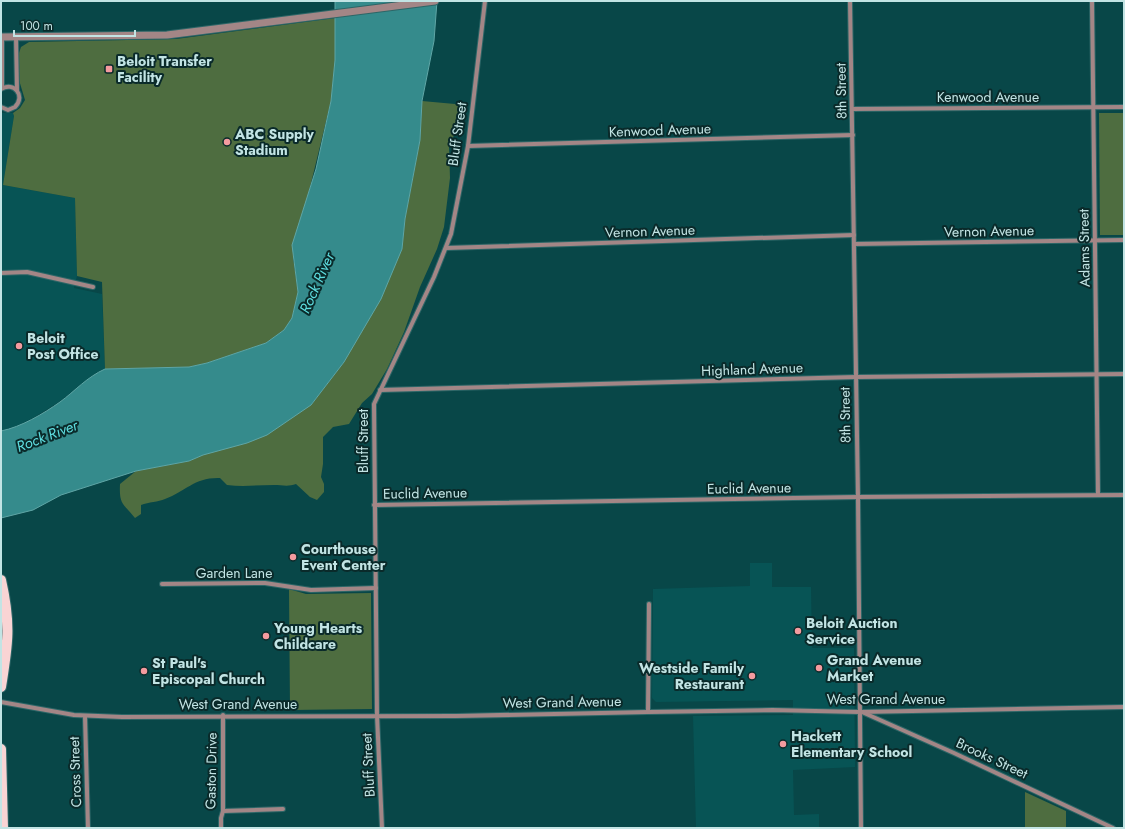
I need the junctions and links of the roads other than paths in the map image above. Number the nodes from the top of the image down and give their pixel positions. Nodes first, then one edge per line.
1 (435, 1) edge
2 (485, 1) edge
3 (850, 1) edge
4 (1092, 1) edge
5 (2, 37) edge
6 (16, 37) junction
7 (2, 89) edge
8 (17, 90) junction
9 (1, 107) edge
10 (1093, 107) junction
11 (1124, 107) edge
12 (852, 109) junction
13 (853, 135) junction
14 (468, 146) junction
15 (854, 235) junction
16 (1094, 240) junction
17 (1124, 240) edge
18 (854, 244) junction
19 (446, 248) junction
20 (1, 274) edge
21 (93, 287) dead end
22 (1124, 374) edge
23 (1096, 375) junction
24 (856, 377) junction
25 (380, 390) junction
26 (1098, 495) junction
27 (1124, 495) edge
28 (858, 497) junction
29 (374, 505) junction
30 (1, 580) edge
31 (162, 584) dead end
32 (376, 588) junction
33 (650, 604) dead end
34 (1, 687) edge
35 (1, 702) edge
36 (1124, 707) edge
37 (648, 712) junction
38 (859, 712) junction
39 (223, 715) junction
40 (377, 715) junction
41 (85, 716) junction
42 (1, 749) edge
43 (283, 809) dead end
44 (223, 811) junction
45 (3, 828) edge
46 (88, 828) edge
47 (221, 828) edge
48 (382, 828) edge
49 (861, 828) edge
50 (1113, 828) edge

1 - 6 street
2 - 14 street, Bluff Street
3 - 12 street, 8th Street
4 - 10 street, Adams Street
5 - 6 street
5 - 7 street
6 - 8 street
7 - 8 street
8 - 9 street
10 - 11 street, Kenwood Avenue
10 - 12 street, Kenwood Avenue
10 - 16 street, Adams Street
12 - 13 street, 8th Street
13 - 14 street, Kenwood Avenue
13 - 15 street, 8th Street
14 - 19 street, Bluff Street
15 - 18 street, 8th Street
15 - 19 street, Vernon Avenue
16 - 17 street, Vernon Avenue
16 - 18 street, Vernon Avenue
16 - 23 street, Adams Street
18 - 24 street, 8th Street
19 - 25 street, Bluff Street
20 - 21 street
22 - 23 street, Highland Avenue
23 - 24 street, Highland Avenue
23 - 26 street, Adams Street
24 - 25 street, Highland Avenue
24 - 28 street, 8th Street
25 - 29 street, Bluff Street
26 - 27 street, Euclid Avenue
26 - 28 street, Euclid Avenue
28 - 29 street, Euclid Avenue
28 - 38 street, 8th Street
29 - 32 street, Bluff Street
30 - 34 main road
31 - 32 street, Garden Lane
32 - 40 street, Bluff Street
33 - 37 street
35 - 41 street, West Grand Avenue
36 - 38 street, West Grand Avenue
37 - 38 street, West Grand Avenue
37 - 40 street, West Grand Avenue
38 - 49 street, 8th Street
38 - 50 street, Brooks Street
39 - 40 street, West Grand Avenue
39 - 41 street, West Grand Avenue
39 - 44 street, Gaston Drive
40 - 48 street, Bluff Street
41 - 46 street, Cross Street
42 - 45 main road
43 - 44 street
44 - 47 street, Gaston Drive

